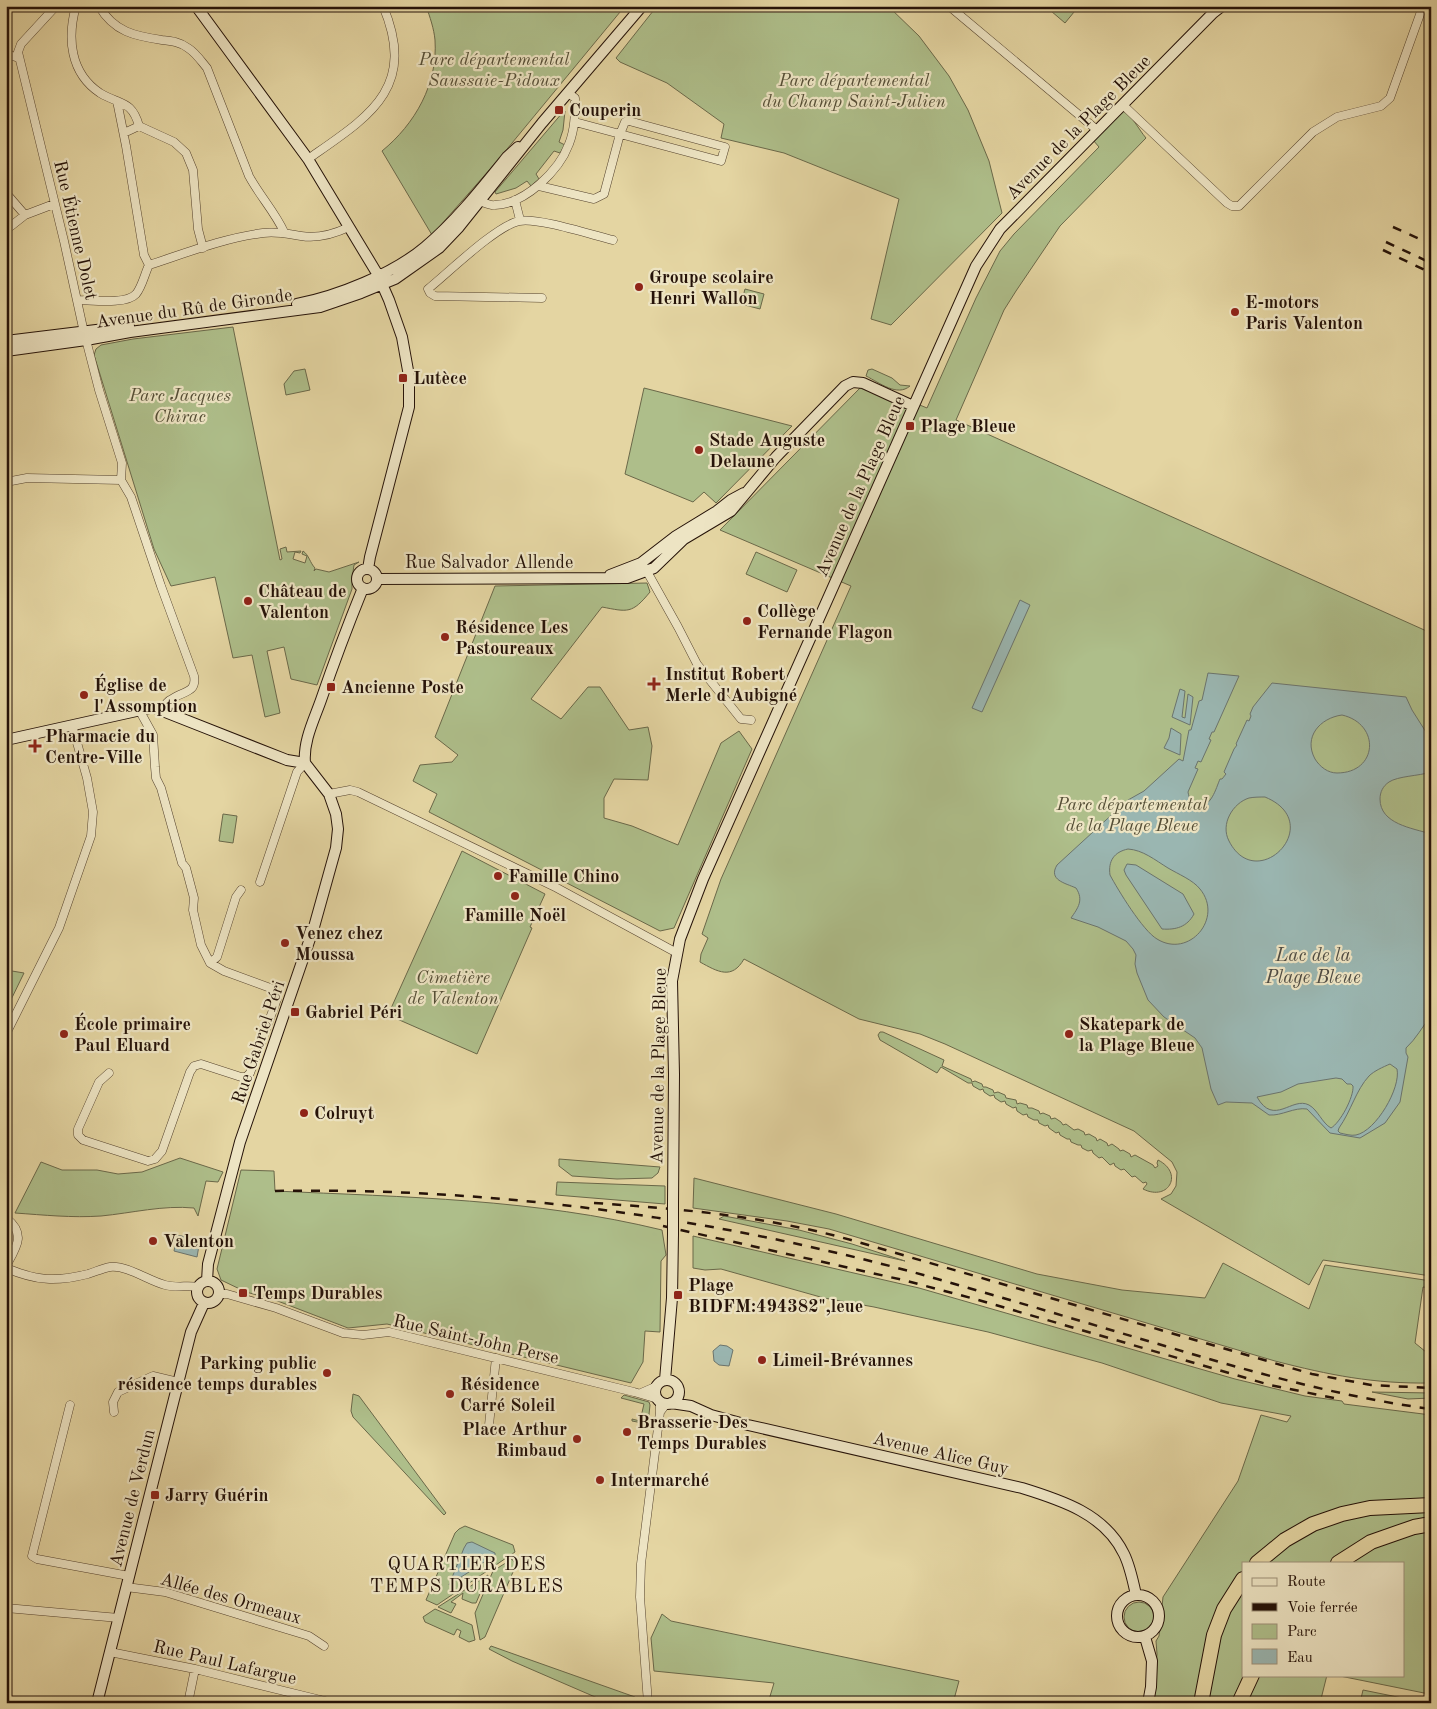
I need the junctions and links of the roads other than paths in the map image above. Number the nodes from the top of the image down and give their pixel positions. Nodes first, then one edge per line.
1 (56, 6) edge
2 (76, 6) edge
3 (99, 6) edge
4 (196, 6) edge
5 (383, 6) edge
6 (633, 6) edge
7 (642, 6) edge
8 (948, 6) edge
9 (1222, 6) edge
10 (1422, 6) edge
11 (1214, 10) edge
12 (6, 54) edge
13 (19, 58) junction
14 (568, 93) junction
15 (117, 101) junction
16 (552, 103) junction
17 (1123, 105) junction
18 (575, 122) junction
19 (139, 126) junction
20 (1097, 130) junction
21 (124, 133) junction
22 (620, 134) junction
23 (308, 159) junction
24 (539, 186) junction
25 (6, 193) edge
26 (480, 196) junction
27 (515, 200) junction
28 (54, 204) junction
29 (25, 215) junction
30 (520, 220) junction
31 (349, 227) junction
32 (6, 230) edge
33 (284, 232) junction
34 (613, 240) dead end
35 (203, 248) junction
36 (149, 265) junction
37 (378, 275) junction
38 (382, 285) junction
39 (542, 298) dead end
40 (77, 300) junction
41 (85, 335) junction
42 (6, 341) edge
43 (6, 351) edge
44 (913, 406) junction
45 (121, 480) junction
46 (6, 482) edge
47 (644, 567) junction
48 (368, 569) junction
49 (377, 579) junction
50 (363, 588) junction
51 (140, 709) junction
52 (162, 711) junction
53 (751, 720) dead end
54 (72, 726) junction
55 (6, 740) edge
56 (305, 762) junction
57 (329, 794) junction
58 (260, 882) dead end
59 (241, 890) dead end
60 (677, 953) junction
61 (210, 963) junction
62 (6, 1034) edge
63 (265, 1036) junction
64 (276, 1040) junction
65 (109, 1073) dead end
66 (6, 1218) edge
67 (6, 1267) edge
68 (203, 1284) junction
69 (219, 1294) junction
70 (204, 1303) junction
71 (496, 1358) junction
72 (178, 1382) junction
73 (664, 1382) junction
74 (679, 1392) junction
75 (641, 1393) junction
76 (663, 1404) junction
77 (70, 1405) dead end
78 (691, 1406) junction
79 (114, 1412) dead end
80 (489, 1424) dead end
81 (1431, 1505) edge
82 (1431, 1524) edge
83 (1258, 1562) edge
84 (1340, 1562) edge
85 (128, 1581) junction
86 (1242, 1581) edge
87 (1136, 1595) junction
88 (6, 1608) edge
89 (119, 1618) junction
90 (1145, 1637) junction
91 (324, 1646) dead end
92 (110, 1652) junction
93 (195, 1669) junction
94 (1252, 1676) edge
95 (294, 1698) edge
96 (97, 1703) edge
97 (188, 1703) edge
98 (333, 1703) edge
99 (648, 1703) edge
100 (1148, 1703) edge
101 (1201, 1703) edge
102 (1238, 1703) edge

1 - 13 street
2 - 15 street
3 - 33 street
4 - 23 main road
5 - 23 street
6 - 16 main road
7 - 14 main road
8 - 20 street
9 - 11 main road, Avenue de la Plage Bleue
10 - 17 street
11 - 17 main road, Avenue de la Plage Bleue
12 - 13 street
13 - 28 street, Rue Étienne Dolet
14 - 16 main road
14 - 18 street
14 - 26 main road
15 - 19 street
15 - 21 street
16 - 26 main road
17 - 20 main road, Avenue de la Plage Bleue
18 - 22 street
18 - 24 street
19 - 21 street
19 - 35 street
20 - 44 main road, Avenue de la Plage Bleue
21 - 36 street
22 - 22 street
22 - 24 street
23 - 31 main road
24 - 27 street
25 - 29 street
26 - 27 street
26 - 37 main road, Avenue du Rû de Gironde
26 - 38 main road, Avenue du Rû de Gironde
27 - 30 street
28 - 29 street
28 - 40 street, Rue Étienne Dolet
29 - 32 street
30 - 34 street
30 - 39 street
31 - 33 street
31 - 37 main road
33 - 35 street
35 - 36 street
36 - 40 street
37 - 38 main road
37 - 41 main road, Avenue du Rû de Gironde
38 - 41 main road, Avenue du Rû de Gironde
38 - 48 main road
40 - 41 street, Rue Étienne Dolet
41 - 42 main road, Avenue du Rû de Gironde
41 - 43 main road, Avenue du Rû de Gironde
41 - 45 street, Rue Étienne Dolet
44 - 47 main road, Rue Salvador Allende
44 - 60 main road, Avenue de la Plage Bleue
45 - 46 street
45 - 52 street, Rue Étienne Dolet
47 - 49 main road, Rue Salvador Allende
47 - 53 street
48 - 49 main road
48 - 50 main road
49 - 50 main road
50 - 56 main road
51 - 52 main road
51 - 54 main road
51 - 61 street
52 - 56 main road
54 - 55 main road
54 - 62 street
56 - 57 main road, Rue Gabriel Péri
56 - 58 street
57 - 60 street
57 - 64 main road, Rue Gabriel Péri
59 - 61 street
60 - 73 main road, Avenue de la Plage Bleue, bridge
61 - 63 street
63 - 64 street
63 - 65 street
64 - 68 main road, Rue Gabriel Péri
66 - 67 street
67 - 68 street
68 - 69 main road
68 - 70 main road
69 - 70 main road
69 - 71 street, Rue Saint-John Perse
70 - 72 main road, Avenue de Verdun
71 - 75 street, Rue Saint-John Perse
71 - 80 street
72 - 79 street
72 - 85 main road, Avenue de Verdun
73 - 74 main road
73 - 75 street
73 - 76 main road
74 - 76 main road
74 - 78 main road, Avenue Alice Guy
75 - 76 street, Rue Saint-John Perse
76 - 78 main road, Avenue Alice Guy
76 - 99 street
77 - 85 street, Allée des Ormeaux
78 - 87 main road, Avenue Alice Guy
81 - 83 highway
82 - 84 highway
85 - 89 main road, Avenue de Verdun
85 - 91 street, Allée des Ormeaux
86 - 101 highway
87 - 90 main road
87 - 90 main road
88 - 89 street
89 - 92 main road, Avenue de Verdun
90 - 100 main road
92 - 93 street, Rue Paul Lafargue
92 - 96 main road, Avenue de Verdun
93 - 95 street, Rue Paul Lafargue
93 - 97 street
94 - 102 highway
95 - 98 street, Rue Paul Lafargue

